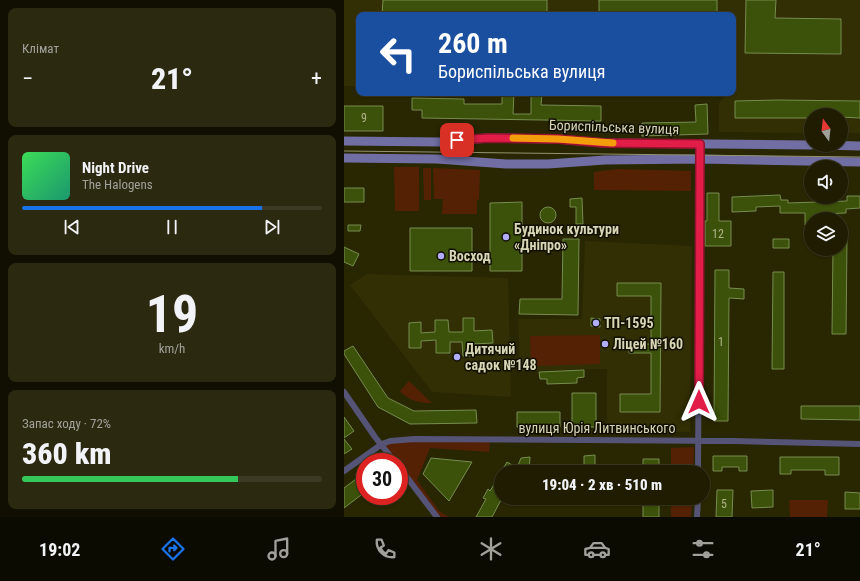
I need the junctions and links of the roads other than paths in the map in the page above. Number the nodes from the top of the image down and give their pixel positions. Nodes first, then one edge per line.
1 (344, 141) edge
2 (700, 144) junction
3 (804, 145) edge
4 (848, 146) edge
5 (860, 146) edge
6 (344, 158) edge
7 (700, 159) junction
8 (860, 162) edge
9 (344, 392) edge
10 (699, 441) junction
11 (382, 444) junction
12 (860, 444) edge
13 (388, 453) edge
14 (698, 465) edge
15 (344, 471) edge
16 (408, 479) edge
17 (698, 505) edge
18 (437, 517) edge
19 (697, 517) edge

1 - 2 main road, Бориспільська вулиця
2 - 3 main road, Бориспільська вулиця
2 - 7 street
4 - 5 main road
6 - 7 main road
7 - 8 main road
7 - 10 street
9 - 11 street
10 - 11 street, вулиця Юрія Литвинського
10 - 12 street, вулиця Юрія Литвинського
10 - 14 street
11 - 13 street
11 - 15 street, вулиця Юрія Литвинського
16 - 18 street
17 - 19 street

